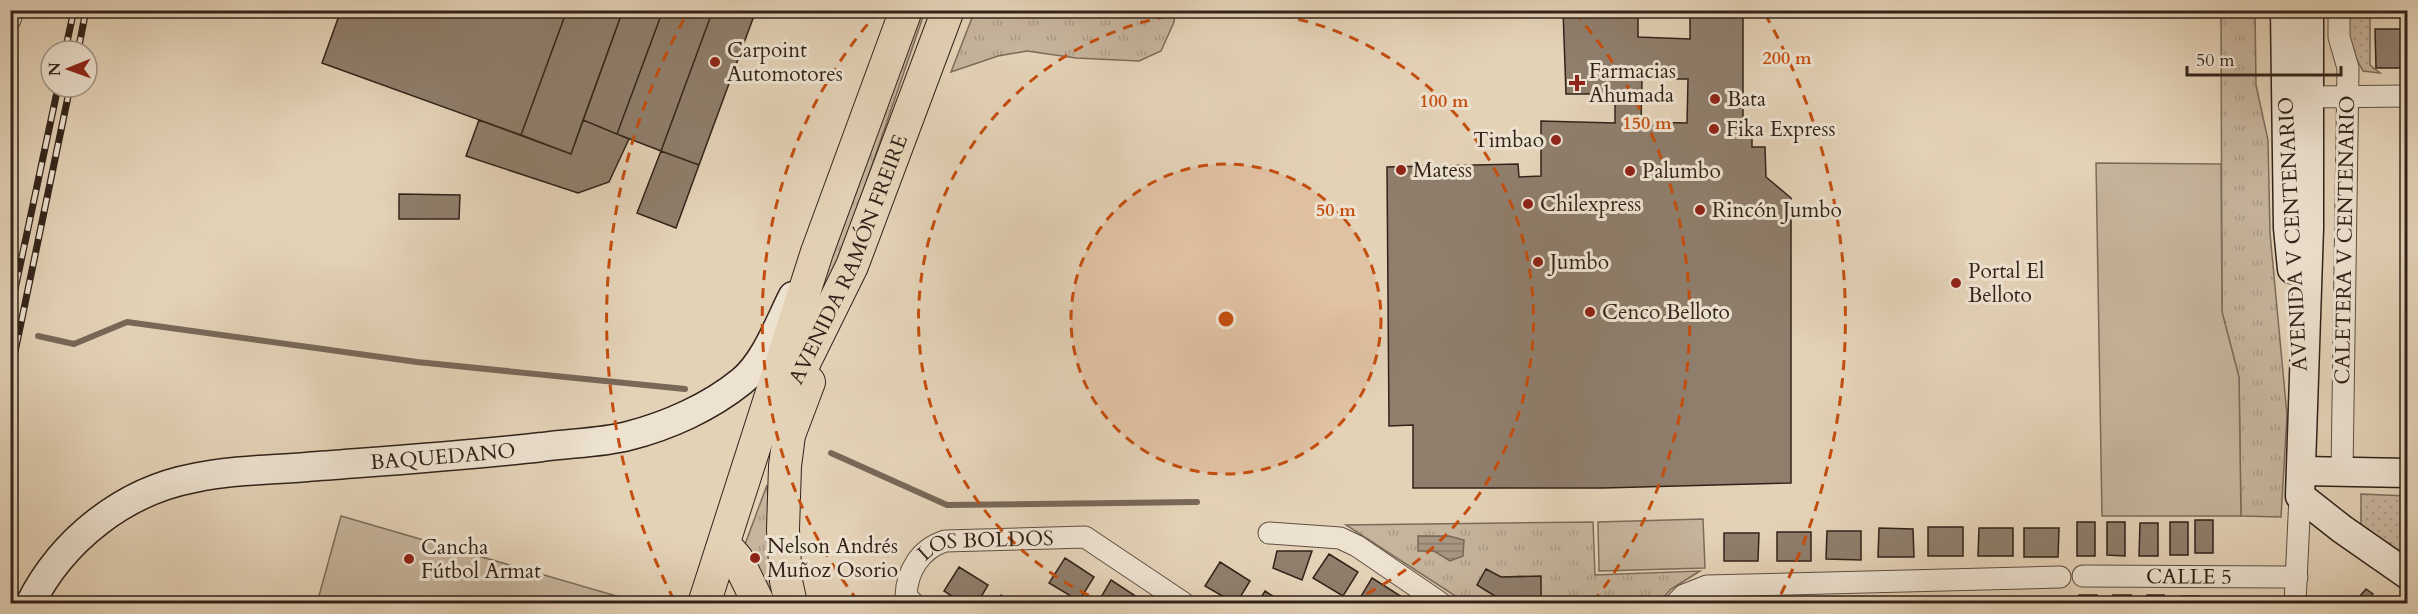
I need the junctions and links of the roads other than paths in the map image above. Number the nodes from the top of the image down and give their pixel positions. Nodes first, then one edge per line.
1 (13, 10) edge
2 (906, 10) edge
3 (948, 10) edge
4 (2285, 10) edge
5 (2309, 10) edge
6 (2338, 10) edge
7 (10, 20) edge
8 (2408, 96) edge
9 (2309, 97) junction
10 (2346, 97) junction
11 (817, 252) junction
12 (852, 266) junction
13 (2303, 421) junction
14 (2342, 472) junction
15 (2408, 473) edge
16 (2301, 484) junction
17 (737, 504) junction
18 (1269, 534) dead end
19 (724, 544) junction
20 (2408, 575) edge
21 (2083, 576) dead end
22 (2060, 577) dead end
23 (2297, 578) junction
24 (30, 603) edge
25 (704, 603) edge
26 (759, 603) edge
27 (791, 603) edge
28 (914, 603) edge
29 (1185, 603) edge
30 (1442, 603) edge
31 (1675, 603) edge
32 (2295, 603) edge

1 - 7 street
2 - 11 main road, AVENIDA RAMÓN FREIRE
3 - 12 main road, AVENIDA RAMÓN FREIRE
4 - 13 street, AVENIDA V CENTENARIO
5 - 9 street, AVENIDA V CENTENARIO
6 - 10 street, CALETERA V CENTENARIO
8 - 10 street
9 - 10 street
9 - 13 street, AVENIDA V CENTENARIO
10 - 14 street, CALETERA V CENTENARIO
11 - 17 main road, AVENIDA RAMÓN FREIRE
11 - 24 street, BAQUEDANO
12 - 17 main road, AVENIDA RAMÓN FREIRE
12 - 27 main road
13 - 16 street, AVENIDA V CENTENARIO
14 - 15 street
14 - 16 street
16 - 20 street
16 - 23 street, AVENIDA V CENTENARIO
17 - 19 main road, AVENIDA RAMÓN FREIRE
18 - 30 street
19 - 25 main road, AVENIDA RAMÓN FREIRE
19 - 26 main road
21 - 23 street, CALLE 5
22 - 31 street
23 - 32 street, AVENIDA V CENTENARIO
28 - 29 street, LOS BOLDOS

